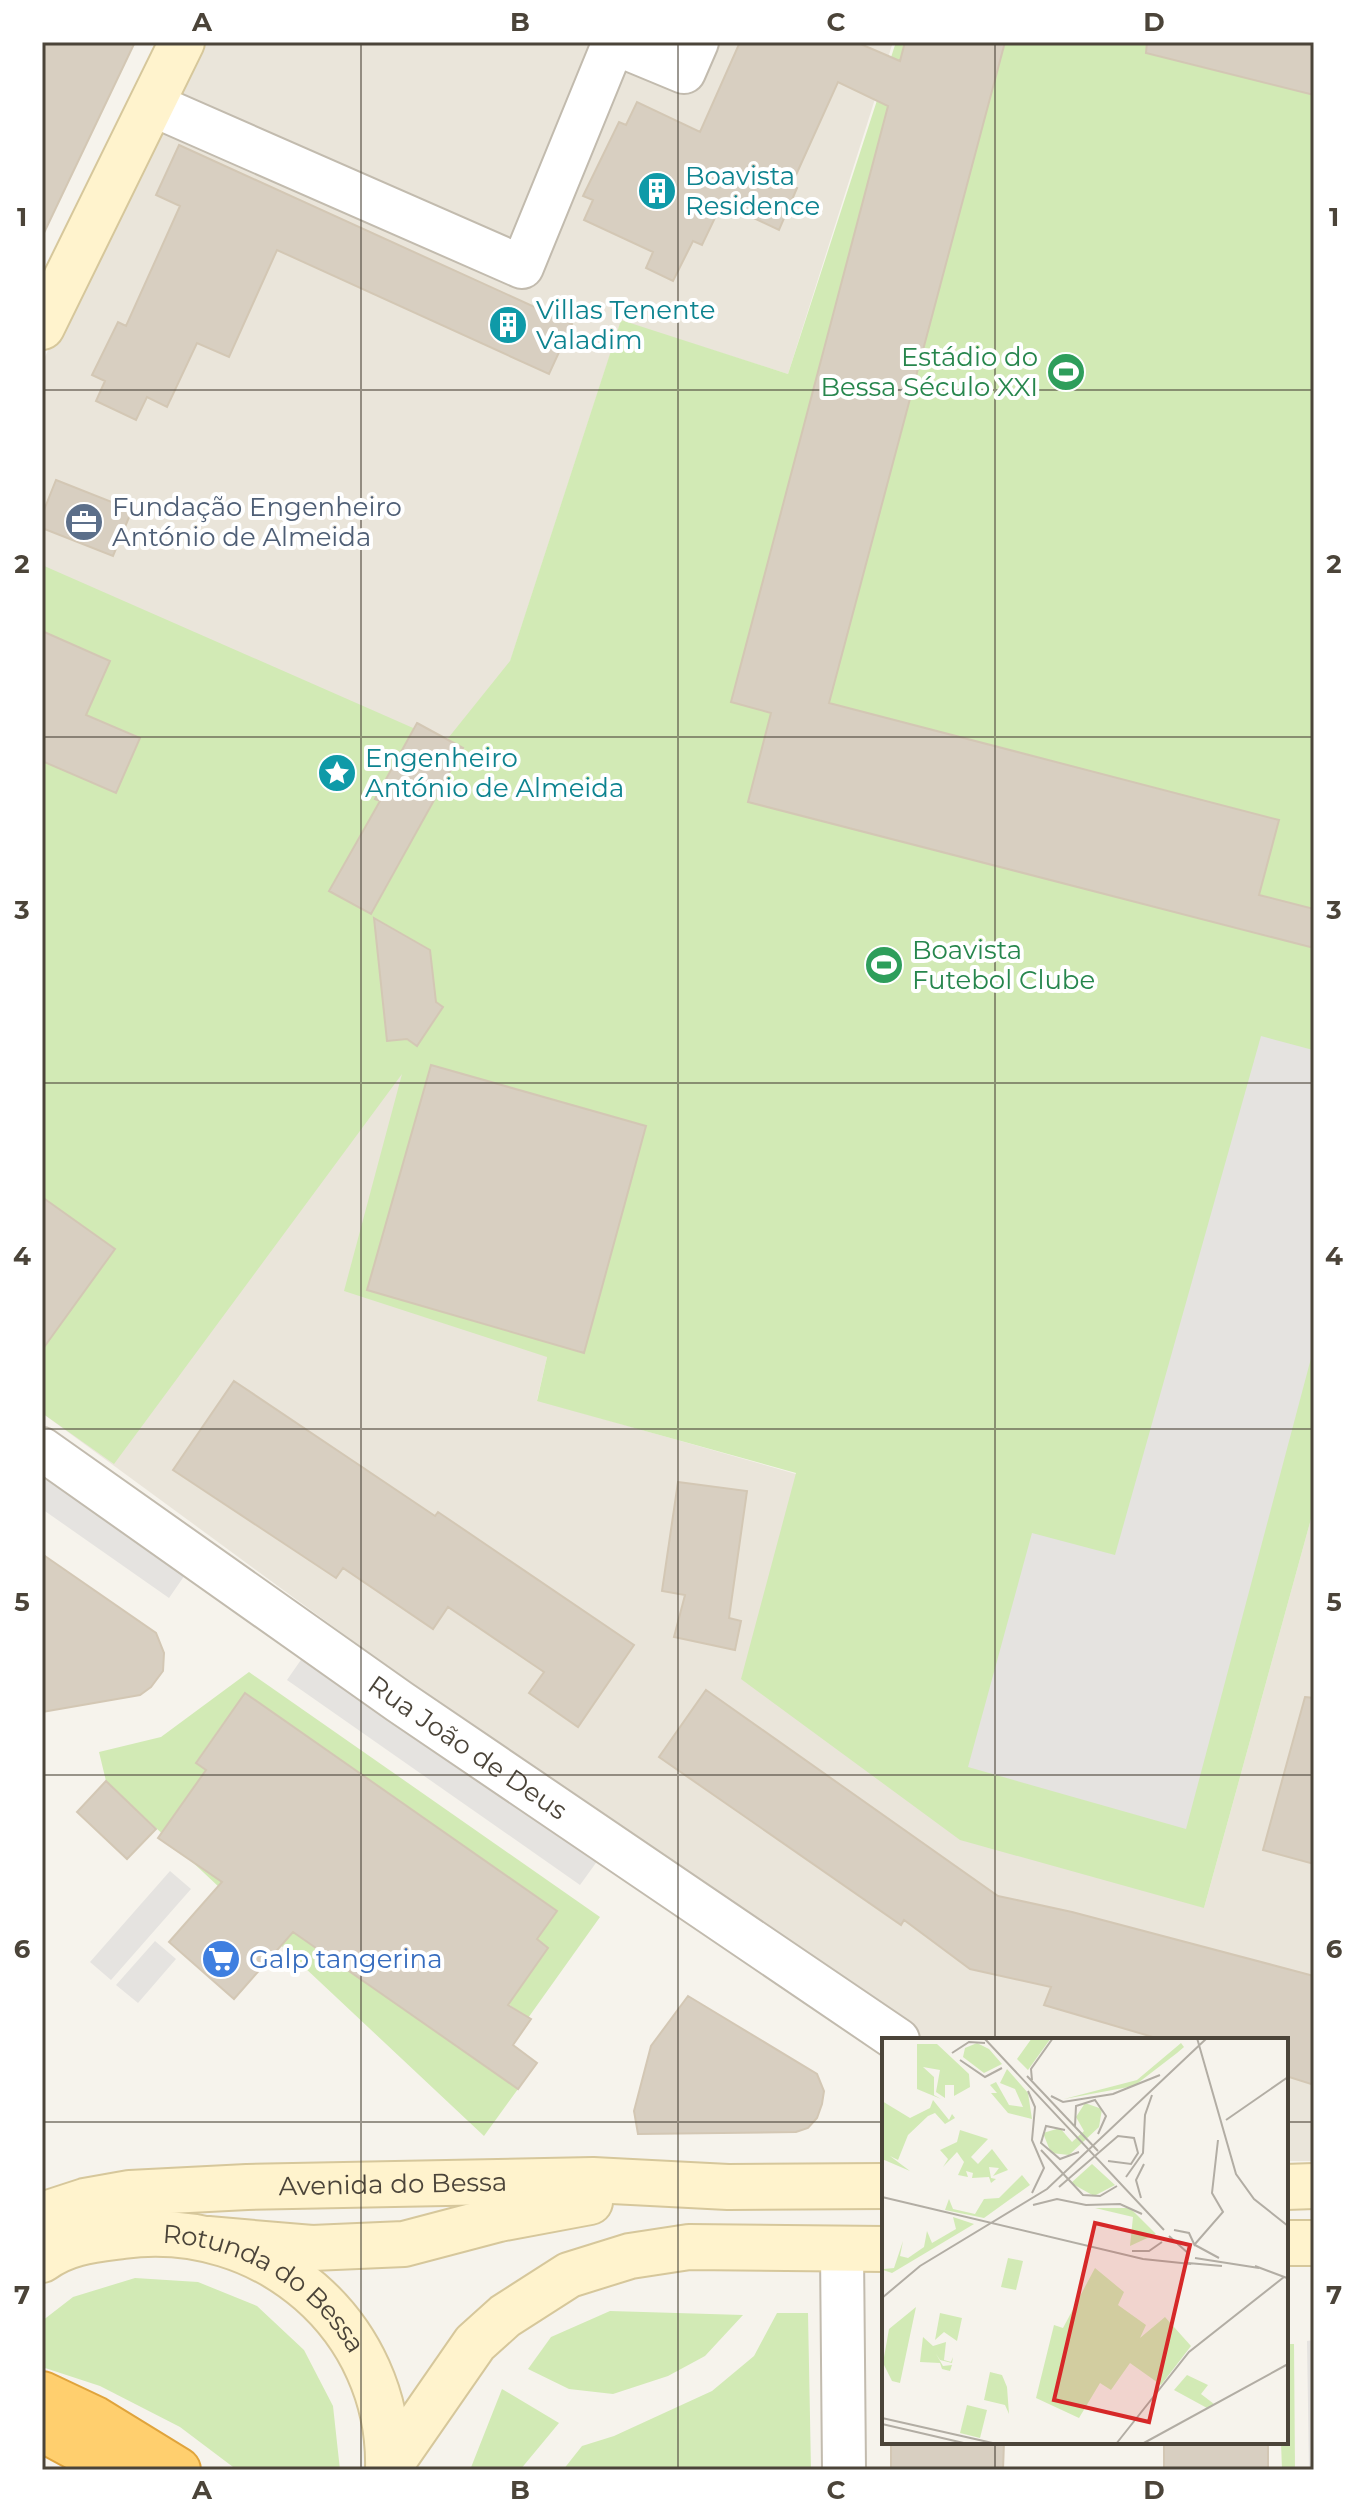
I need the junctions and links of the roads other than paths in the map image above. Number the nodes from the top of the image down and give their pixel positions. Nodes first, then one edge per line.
1 (182, 42) edge
2 (614, 42) edge
3 (697, 42) edge
4 (153, 105) junction
5 (42, 327) edge
6 (42, 1449) edge
7 (895, 2038) edge
8 (876, 2183) edge
9 (1314, 2186) edge
10 (728, 2187) junction
11 (1288, 2187) edge
12 (208, 2239) junction
13 (1288, 2243) edge
14 (1314, 2243) edge
15 (51, 2244) edge
16 (863, 2250) edge
17 (42, 2394) edge
18 (42, 2429) edge
19 (388, 2468) edge
20 (118, 2470) edge
21 (178, 2470) edge
22 (844, 2470) edge

1 - 4 main road
2 - 3 street
2 - 4 street
4 - 5 main road
6 - 7 street, Rua João de Deus
8 - 10 main road, Avenida do Bessa
9 - 11 main road
10 - 12 main road, Avenida do Bessa
10 - 15 main road, Avenida do Bessa
12 - 15 main road, Rotunda do Bessa
12 - 19 main road, Rotunda do Bessa
13 - 14 main road
16 - 19 main road
16 - 22 street
17 - 21 highway
18 - 20 highway

